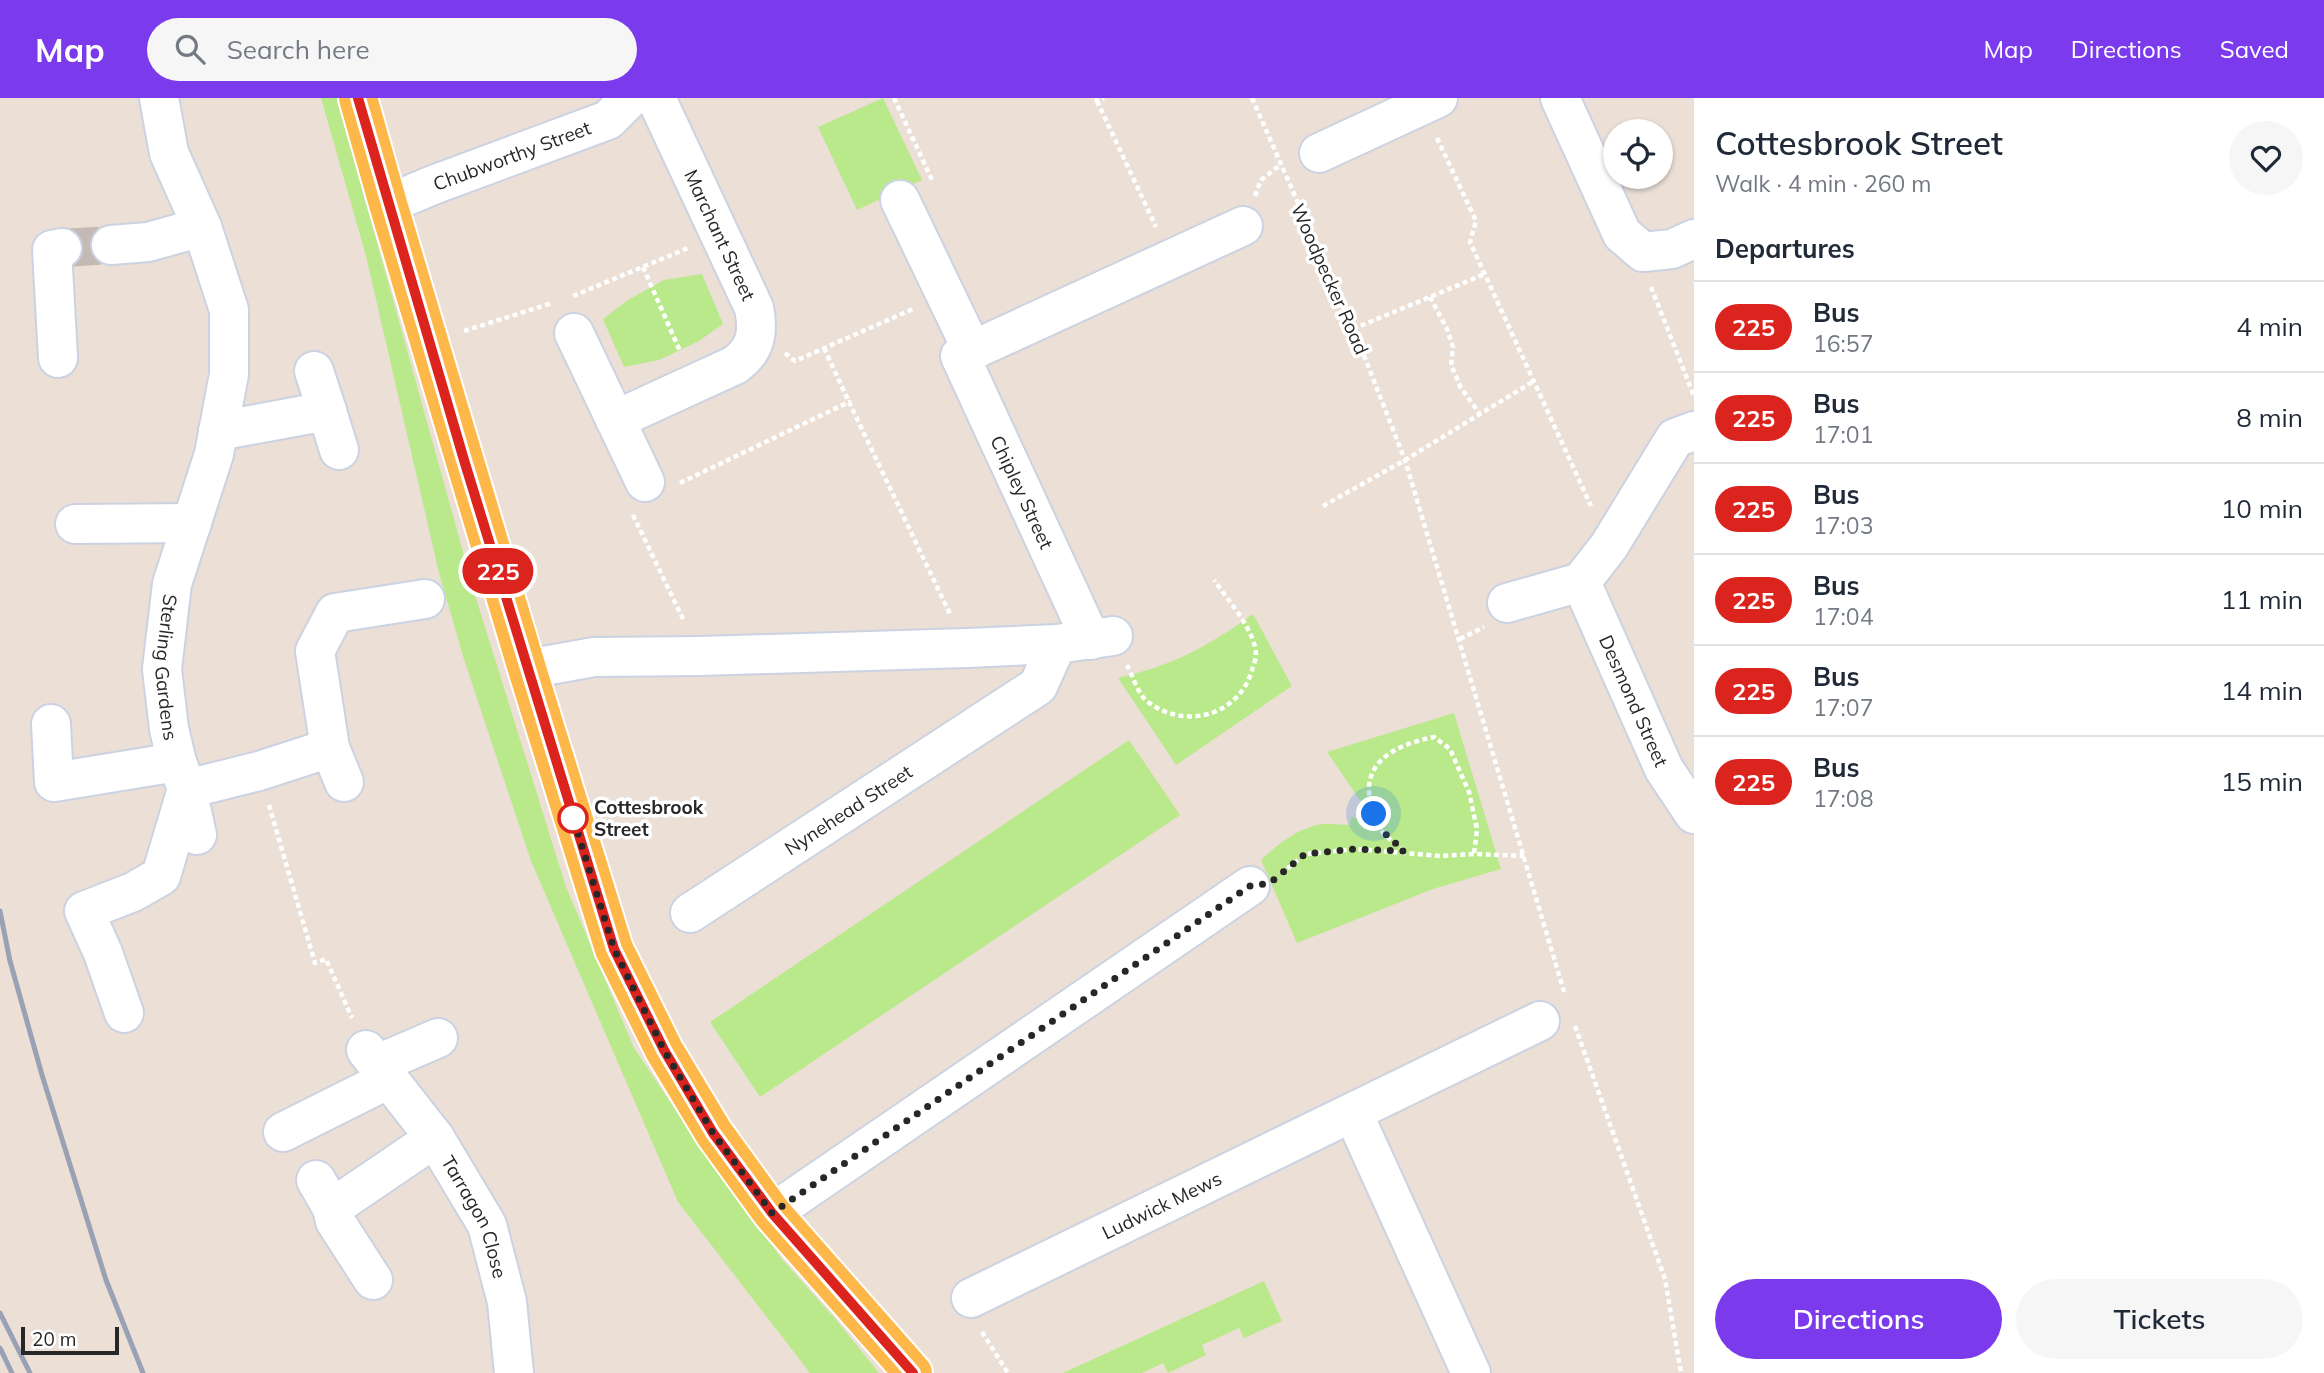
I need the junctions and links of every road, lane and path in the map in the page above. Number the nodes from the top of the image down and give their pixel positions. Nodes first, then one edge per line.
1 (159, 98) edge
2 (358, 98) edge
3 (630, 98) edge
4 (656, 98) edge
5 (894, 98) edge
6 (1104, 98) edge
7 (1252, 98) edge
8 (1560, 98) edge
9 (1097, 100) edge
10 (1430, 102) edge
11 (1319, 153) dead end
12 (900, 200) joint
13 (388, 204) junction
14 (1243, 226) dead end
15 (202, 227) junction
16 (720, 234) junction
17 (1694, 239) edge
18 (111, 245) tunnel mouth
19 (62, 248) dead end
20 (1643, 253) junction
21 (1170, 258) junction
22 (643, 267) junction
23 (1485, 274) junction
24 (945, 294) junction
25 (1430, 297) junction
26 (1353, 329) junction
27 (757, 331) junction
28 (574, 333) dead end
29 (429, 342) junction
30 (824, 348) junction
31 (972, 350) junction
32 (58, 358) dead end
33 (314, 371) dead end
34 (1534, 381) junction
35 (695, 384) junction
36 (1694, 397) edge
37 (849, 402) junction
38 (327, 411) junction
39 (1479, 414) junction
40 (615, 420) junction
41 (1694, 430) edge
42 (218, 431) junction
43 (339, 450) dead end
44 (1405, 460) junction
45 (650, 491) junction
46 (1323, 506) dead end
47 (192, 523) junction
48 (75, 524) dead end
49 (1609, 546) junction
50 (1214, 580) dead end
51 (1581, 582) junction
52 (425, 598) dead end
53 (1507, 603) dead end
54 (1087, 640) junction
55 (967, 648) junction
56 (701, 656) junction
57 (527, 669) junction
58 (51, 724) dead end
59 (259, 771) junction
60 (182, 776) junction
61 (1693, 812) edge
62 (197, 835) dead end
63 (1404, 851) junction
64 (1474, 853) junction
65 (1524, 856) junction
66 (1250, 886) joint
67 (690, 913) dead end
68 (124, 1013) dead end
69 (1560, 1015) junction
70 (438, 1038) dead end
71 (378, 1064) junction
72 (1353, 1113) junction
73 (284, 1132) dead end
74 (435, 1138) junction
75 (772, 1213) junction
76 (373, 1280) dead end
77 (971, 1298) joint
78 (514, 1373) edge
79 (913, 1373) edge
80 (1008, 1373) edge
81 (1471, 1373) edge
82 (1681, 1373) edge

1 - 15 street, Sterling Gardens
2 - 13 main road
3 - 13 street, Chubworthy Street
4 - 16 street, Marchant Street
5 - 12 path
6 - 9 path
7 - 26 path, Woodpecker Road
8 - 20 street
9 - 21 path
10 - 11 street
10 - 23 path
12 - 24 street
13 - 29 main road
14 - 21 street
15 - 18 street
15 - 42 street, Sterling Gardens
16 - 22 path
16 - 27 street, Marchant Street
17 - 20 street
19 - 32 street
20 - 36 path
21 - 31 street
22 - 29 path
22 - 35 path
23 - 25 path
23 - 34 path
24 - 30 path
24 - 31 street
25 - 26 path
25 - 39 path
26 - 44 path, Woodpecker Road
27 - 30 path
27 - 35 street
28 - 40 street
29 - 57 main road
30 - 37 path
31 - 54 street, Chipley Street
33 - 38 street
34 - 39 path
34 - 49 path
35 - 40 street
37 - 45 path
37 - 55 path
38 - 42 street
38 - 43 street
39 - 44 path
40 - 45 street
41 - 49 street
42 - 47 street, Sterling Gardens
44 - 46 path
44 - 65 path, Woodpecker Road
45 - 56 path
47 - 48 street
47 - 60 street, Sterling Gardens
49 - 51 street
50 - 54 path
51 - 53 street
51 - 61 street, Desmond Street
52 - 59 street
54 - 55 street
54 - 67 street, Nynehead Street
55 - 56 street
56 - 57 street
57 - 75 main road
58 - 60 street
59 - 60 street
59 - 71 path
60 - 62 street, Sterling Gardens
60 - 68 street
63 - 64 path
63 - 64 path
63 - 66 path
64 - 65 path
65 - 69 path, Woodpecker Road
66 - 75 street
69 - 72 street, Ludwick Mews
69 - 82 path, Woodpecker Road
70 - 71 street
71 - 73 street
71 - 74 street, Tarragon Close
72 - 77 street, Ludwick Mews
72 - 81 street
74 - 76 street, Tarragon Close
74 - 78 street, Tarragon Close
75 - 79 main road
77 - 80 path

